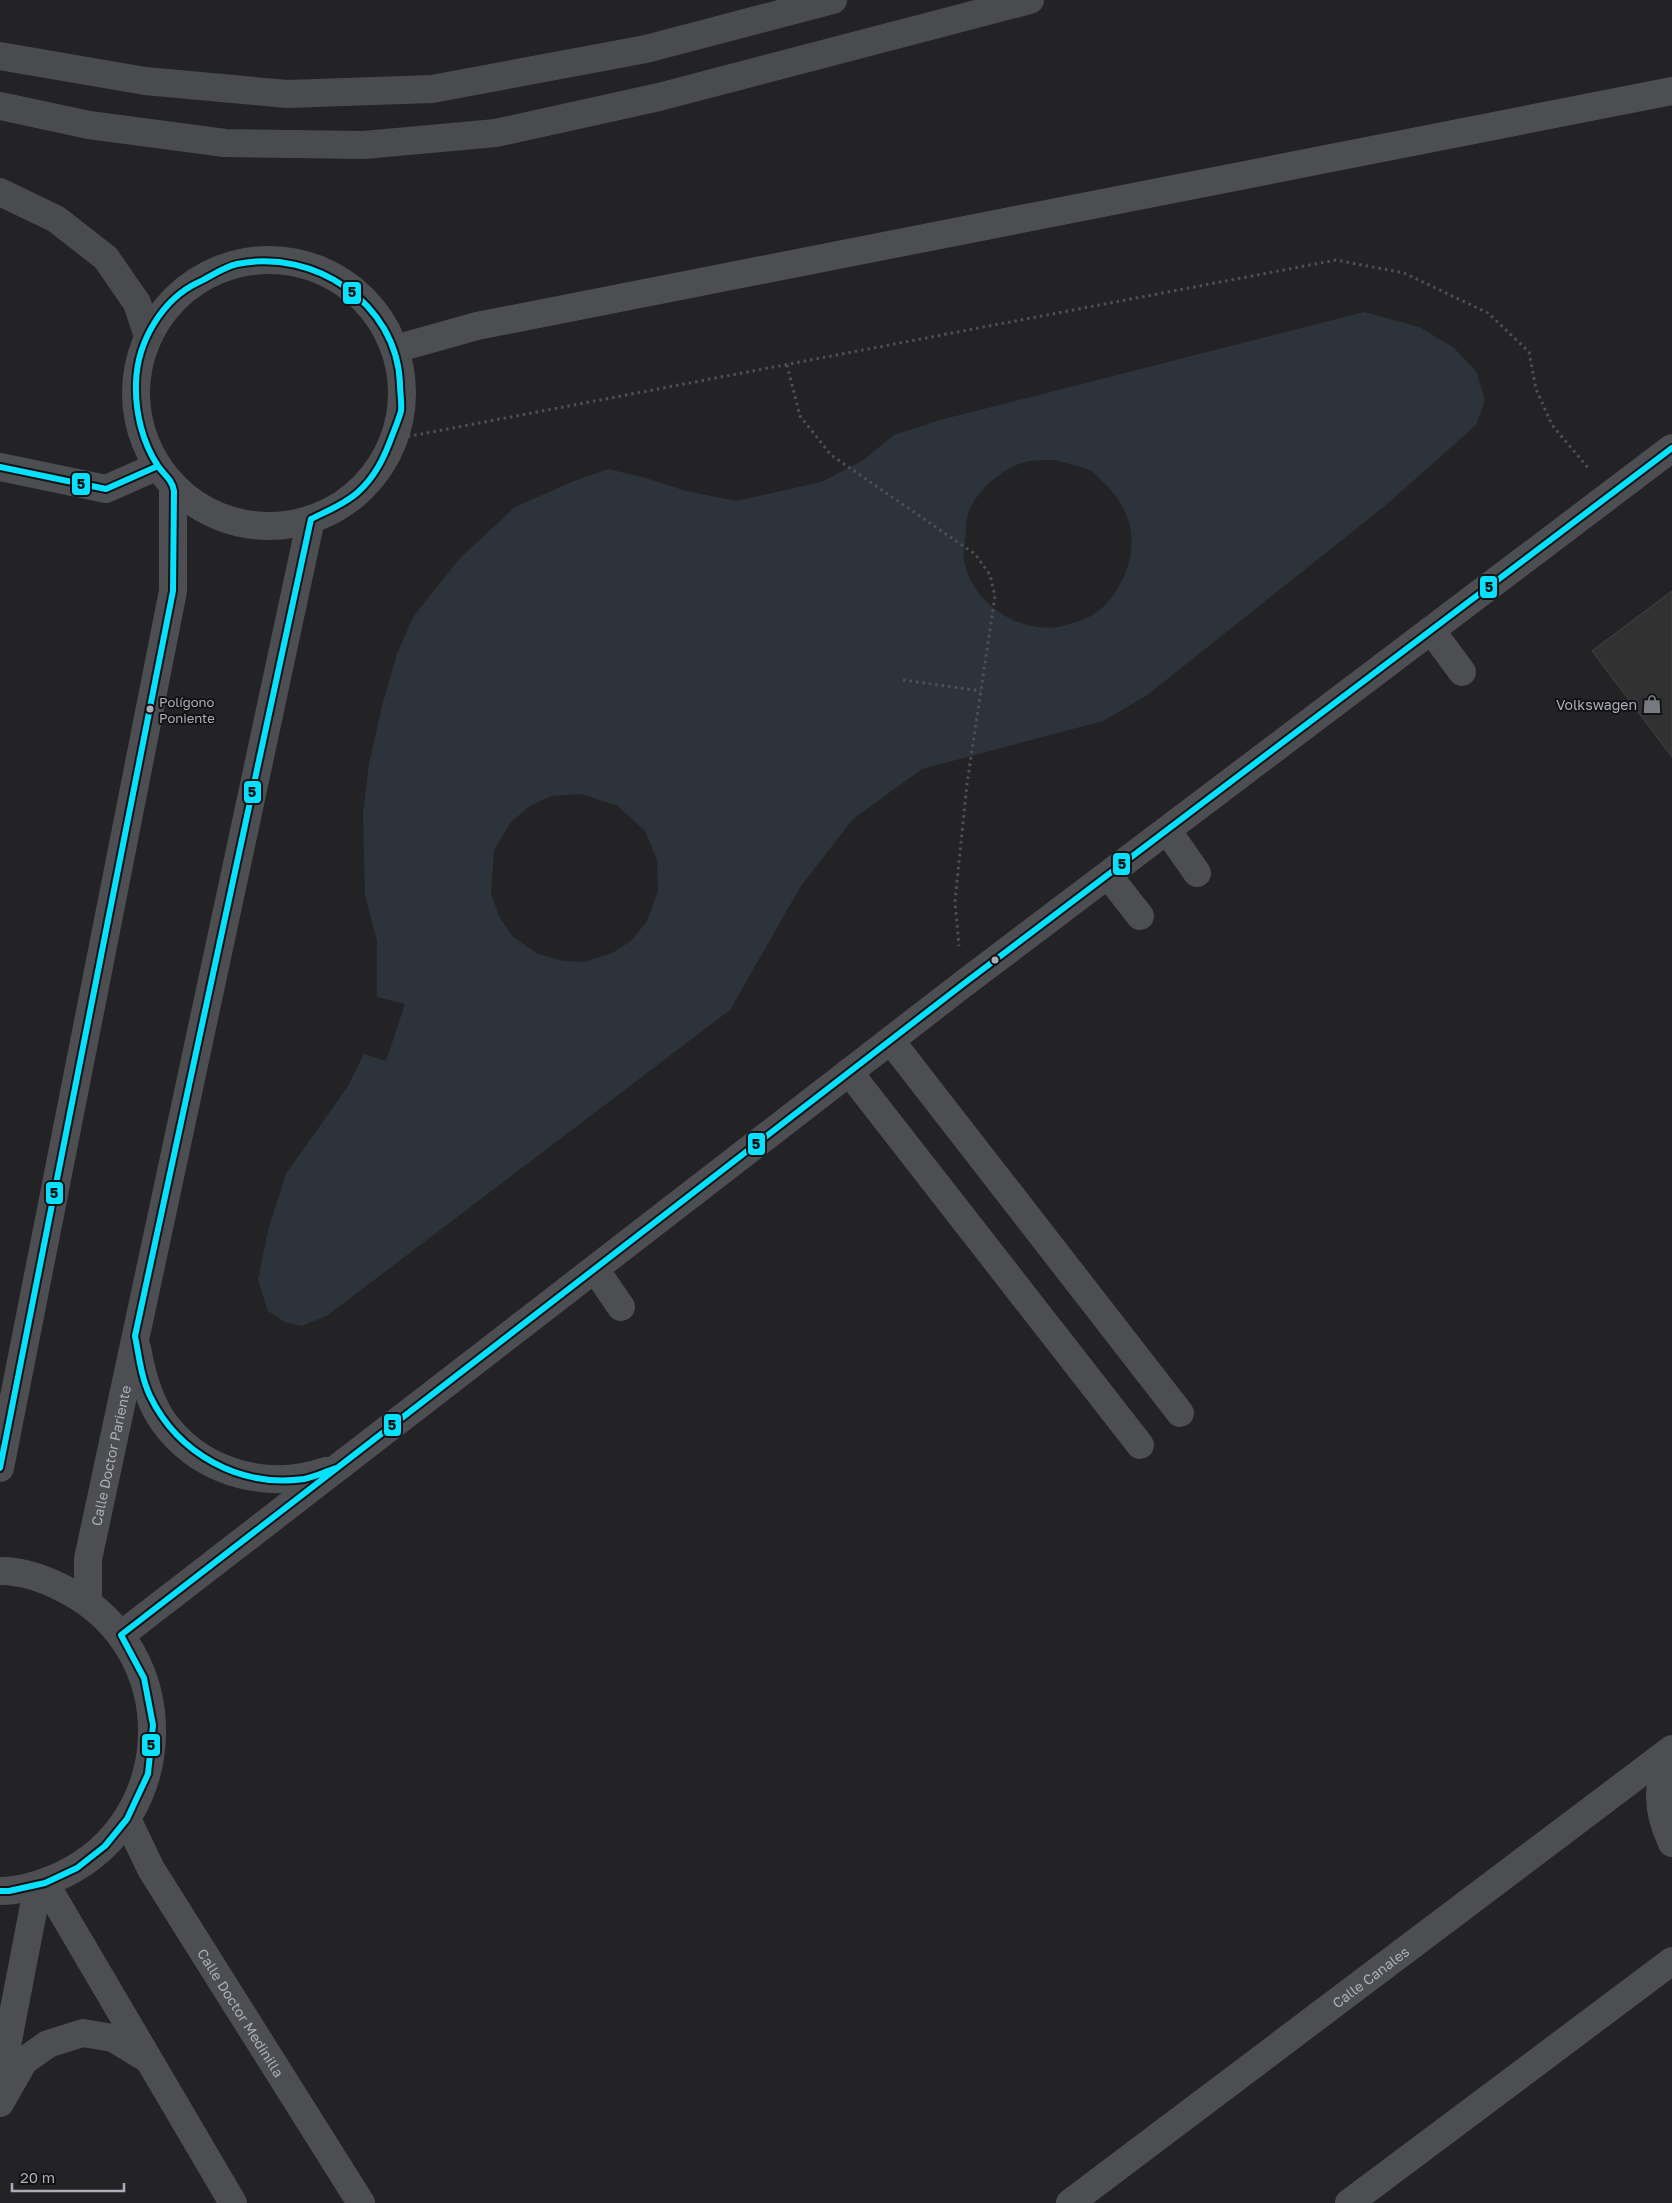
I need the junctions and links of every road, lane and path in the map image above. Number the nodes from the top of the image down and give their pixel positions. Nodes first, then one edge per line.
1 (833, 0) edge
2 (1030, 0) edge
3 (0, 56) edge
4 (1672, 91) edge
5 (0, 106) edge
6 (0, 192) edge
7 (148, 336) junction
8 (395, 349) junction
9 (787, 365) junction
10 (395, 439) junction
11 (1672, 448) edge
12 (0, 468) edge
13 (165, 476) junction
14 (1610, 494) junction
15 (311, 519) junction
16 (1431, 630) junction
17 (1462, 672) dead end
18 (903, 680) dead end
19 (981, 690) junction
20 (1167, 830) junction
21 (1197, 873) dead end
22 (1108, 875) junction
23 (1140, 916) dead end
24 (962, 985) junction
25 (891, 1040) junction
26 (849, 1072) junction
27 (595, 1269) junction
28 (621, 1306) dead end
29 (135, 1336) junction
30 (1180, 1412) dead end
31 (1140, 1445) dead end
32 (0, 1468) edge
33 (337, 1468) junction
34 (0, 1571) edge
35 (88, 1601) junction
36 (121, 1635) junction
37 (1672, 1750) edge
38 (127, 1819) junction
39 (1672, 1843) edge
40 (42, 1884) junction
41 (0, 1891) edge
42 (1672, 1961) edge
43 (150, 2061) junction
44 (0, 2082) edge
45 (0, 2103) edge
46 (233, 2203) edge
47 (361, 2203) edge
48 (1070, 2203) edge
49 (1349, 2203) edge

1 - 3 highway
2 - 5 highway
4 - 8 street
6 - 7 highway
7 - 8 street
7 - 13 street
8 - 10 street
9 - 10 path
9 - 14 path
9 - 19 path
10 - 15 street
11 - 14 street
12 - 13 street
13 - 15 street
13 - 32 street
14 - 16 street
15 - 29 street, Calle Doctor Pariente
16 - 17 street
16 - 20 street
18 - 19 path
19 - 24 path
20 - 21 street
20 - 22 street
22 - 23 street
22 - 24 street
24 - 25 street
25 - 26 street
25 - 30 street
26 - 27 street
26 - 31 street
27 - 28 street
27 - 33 street
29 - 33 street
29 - 35 street, Calle Doctor Pariente
33 - 36 street
34 - 35 street
35 - 36 street
36 - 38 street
37 - 39 street
37 - 48 street, Calle Canales
38 - 40 street
38 - 47 street, Calle Doctor Medinilla
40 - 41 street
40 - 43 street
40 - 44 street
42 - 49 street
43 - 45 street
43 - 46 street

